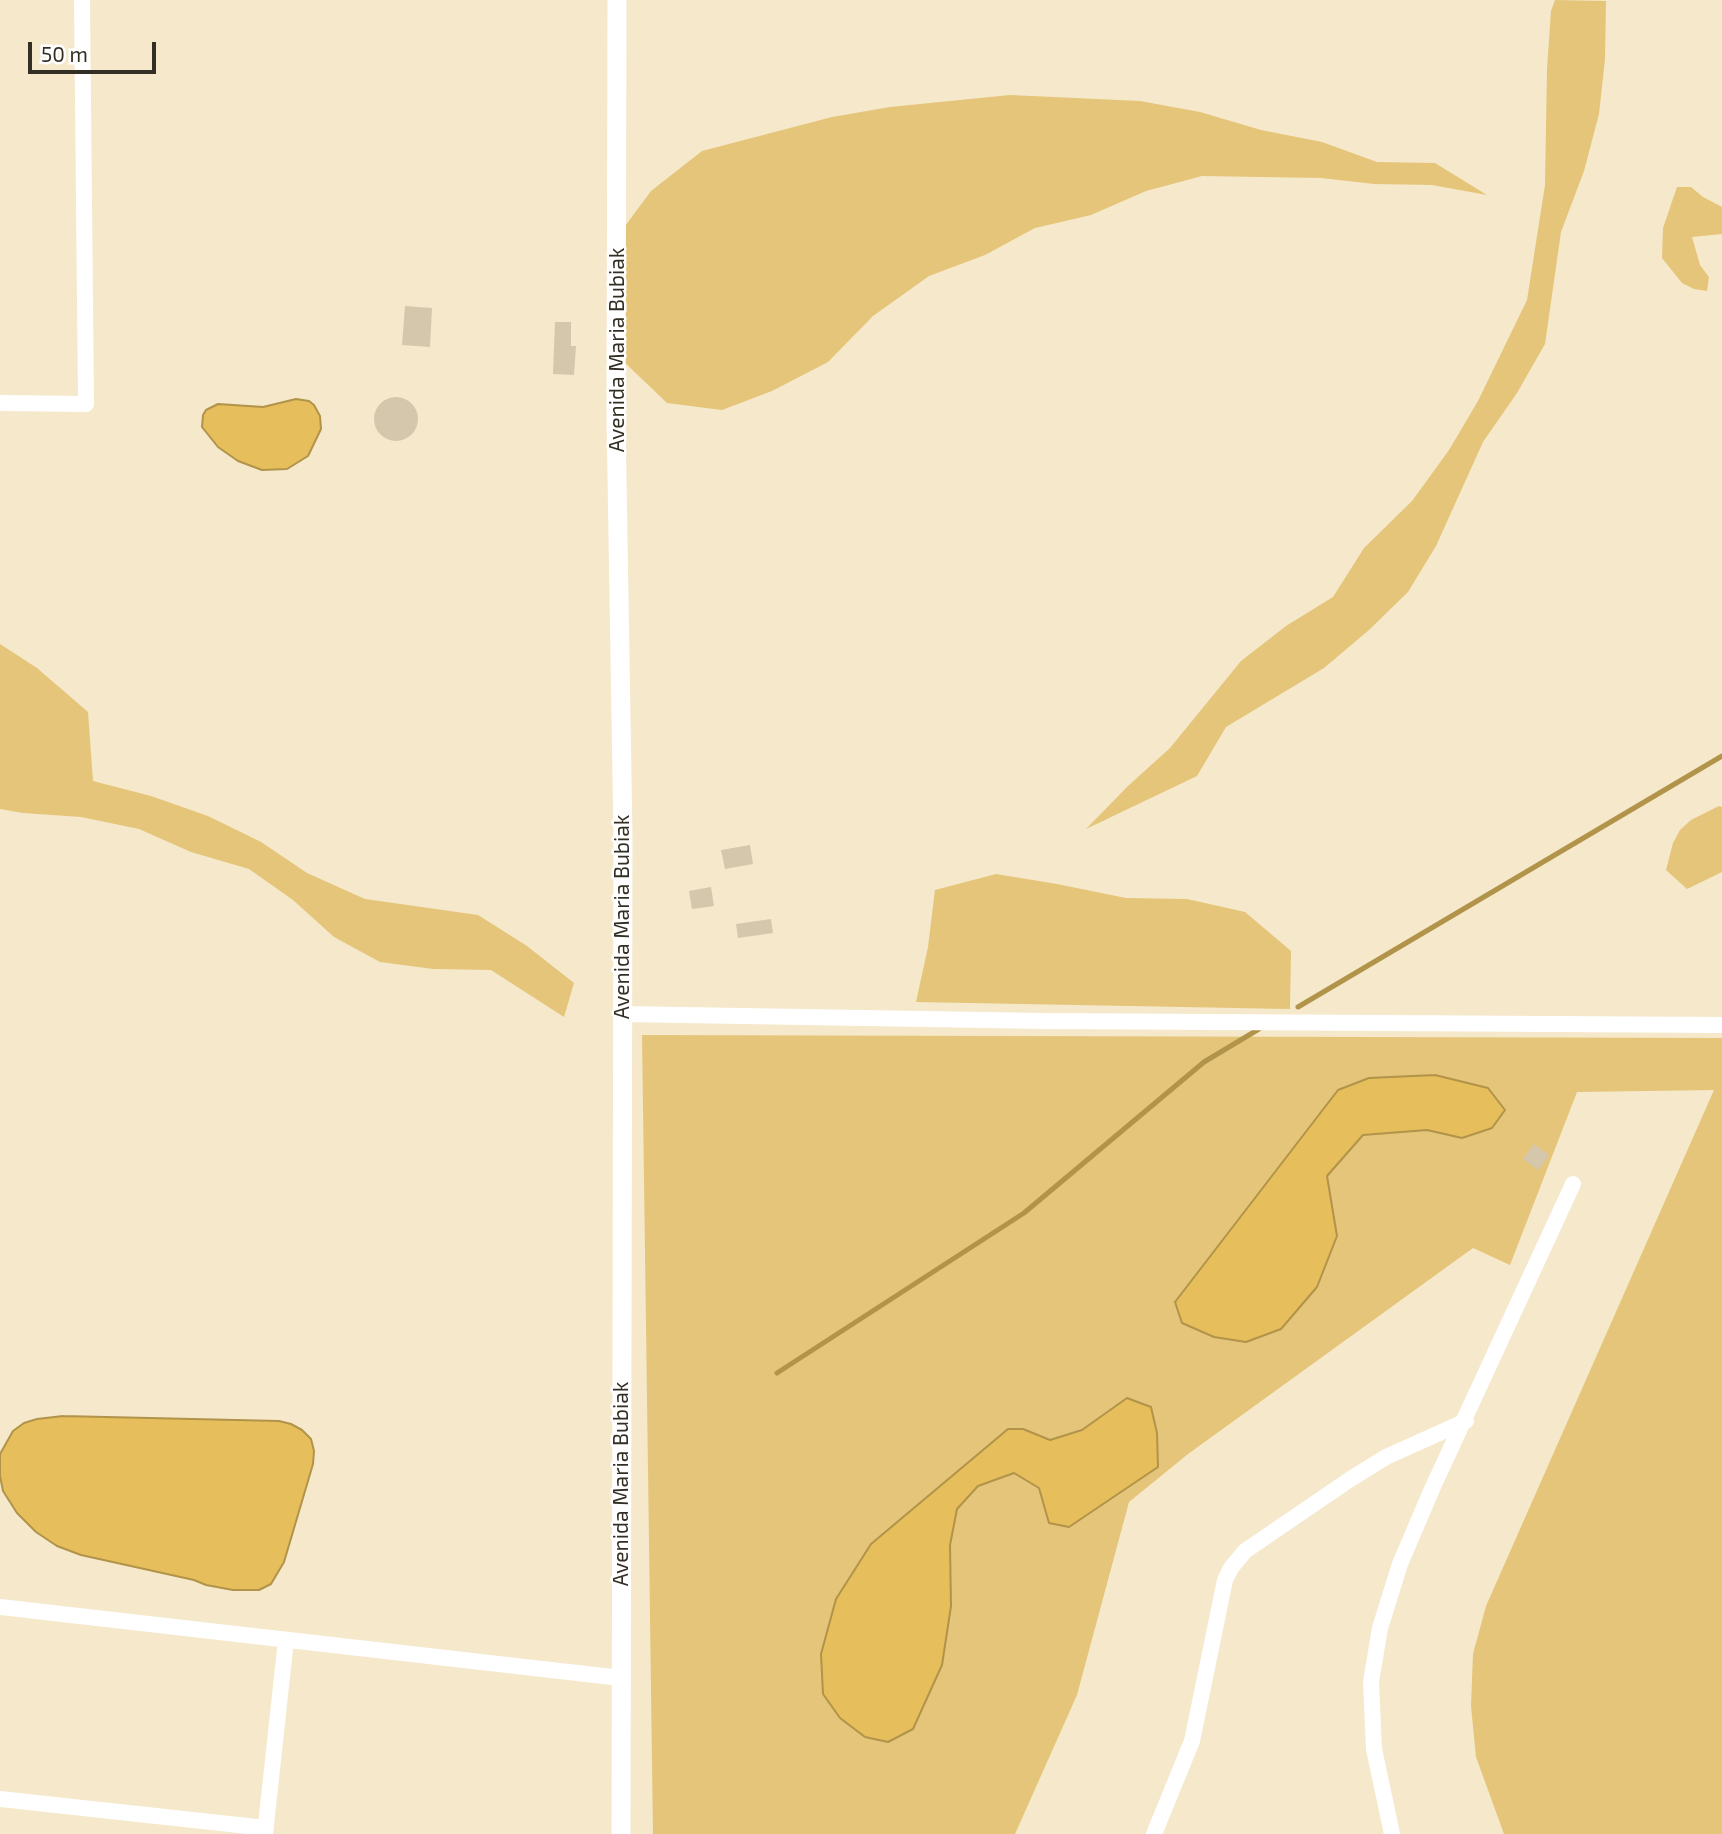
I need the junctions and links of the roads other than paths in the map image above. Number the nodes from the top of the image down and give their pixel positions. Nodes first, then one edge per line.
1 (82, 0) edge
2 (617, 0) edge
3 (0, 403) edge
4 (622, 1014) junction
5 (1722, 1025) edge
6 (1573, 1184) dead end
7 (1465, 1421) junction
8 (0, 1607) edge
9 (286, 1640) junction
10 (621, 1678) junction
11 (0, 1799) edge
12 (1165, 1826) edge
13 (265, 1831) edge
14 (621, 1834) edge
15 (1154, 1834) edge
16 (1392, 1834) edge

1 - 3 street
2 - 4 street, Avenida Maria Bubiak
4 - 5 street
4 - 10 street, Avenida Maria Bubiak
6 - 7 street
7 - 12 street
7 - 16 street
8 - 9 street
9 - 10 street
9 - 13 street
10 - 14 street, Avenida Maria Bubiak
11 - 13 street
12 - 15 street

